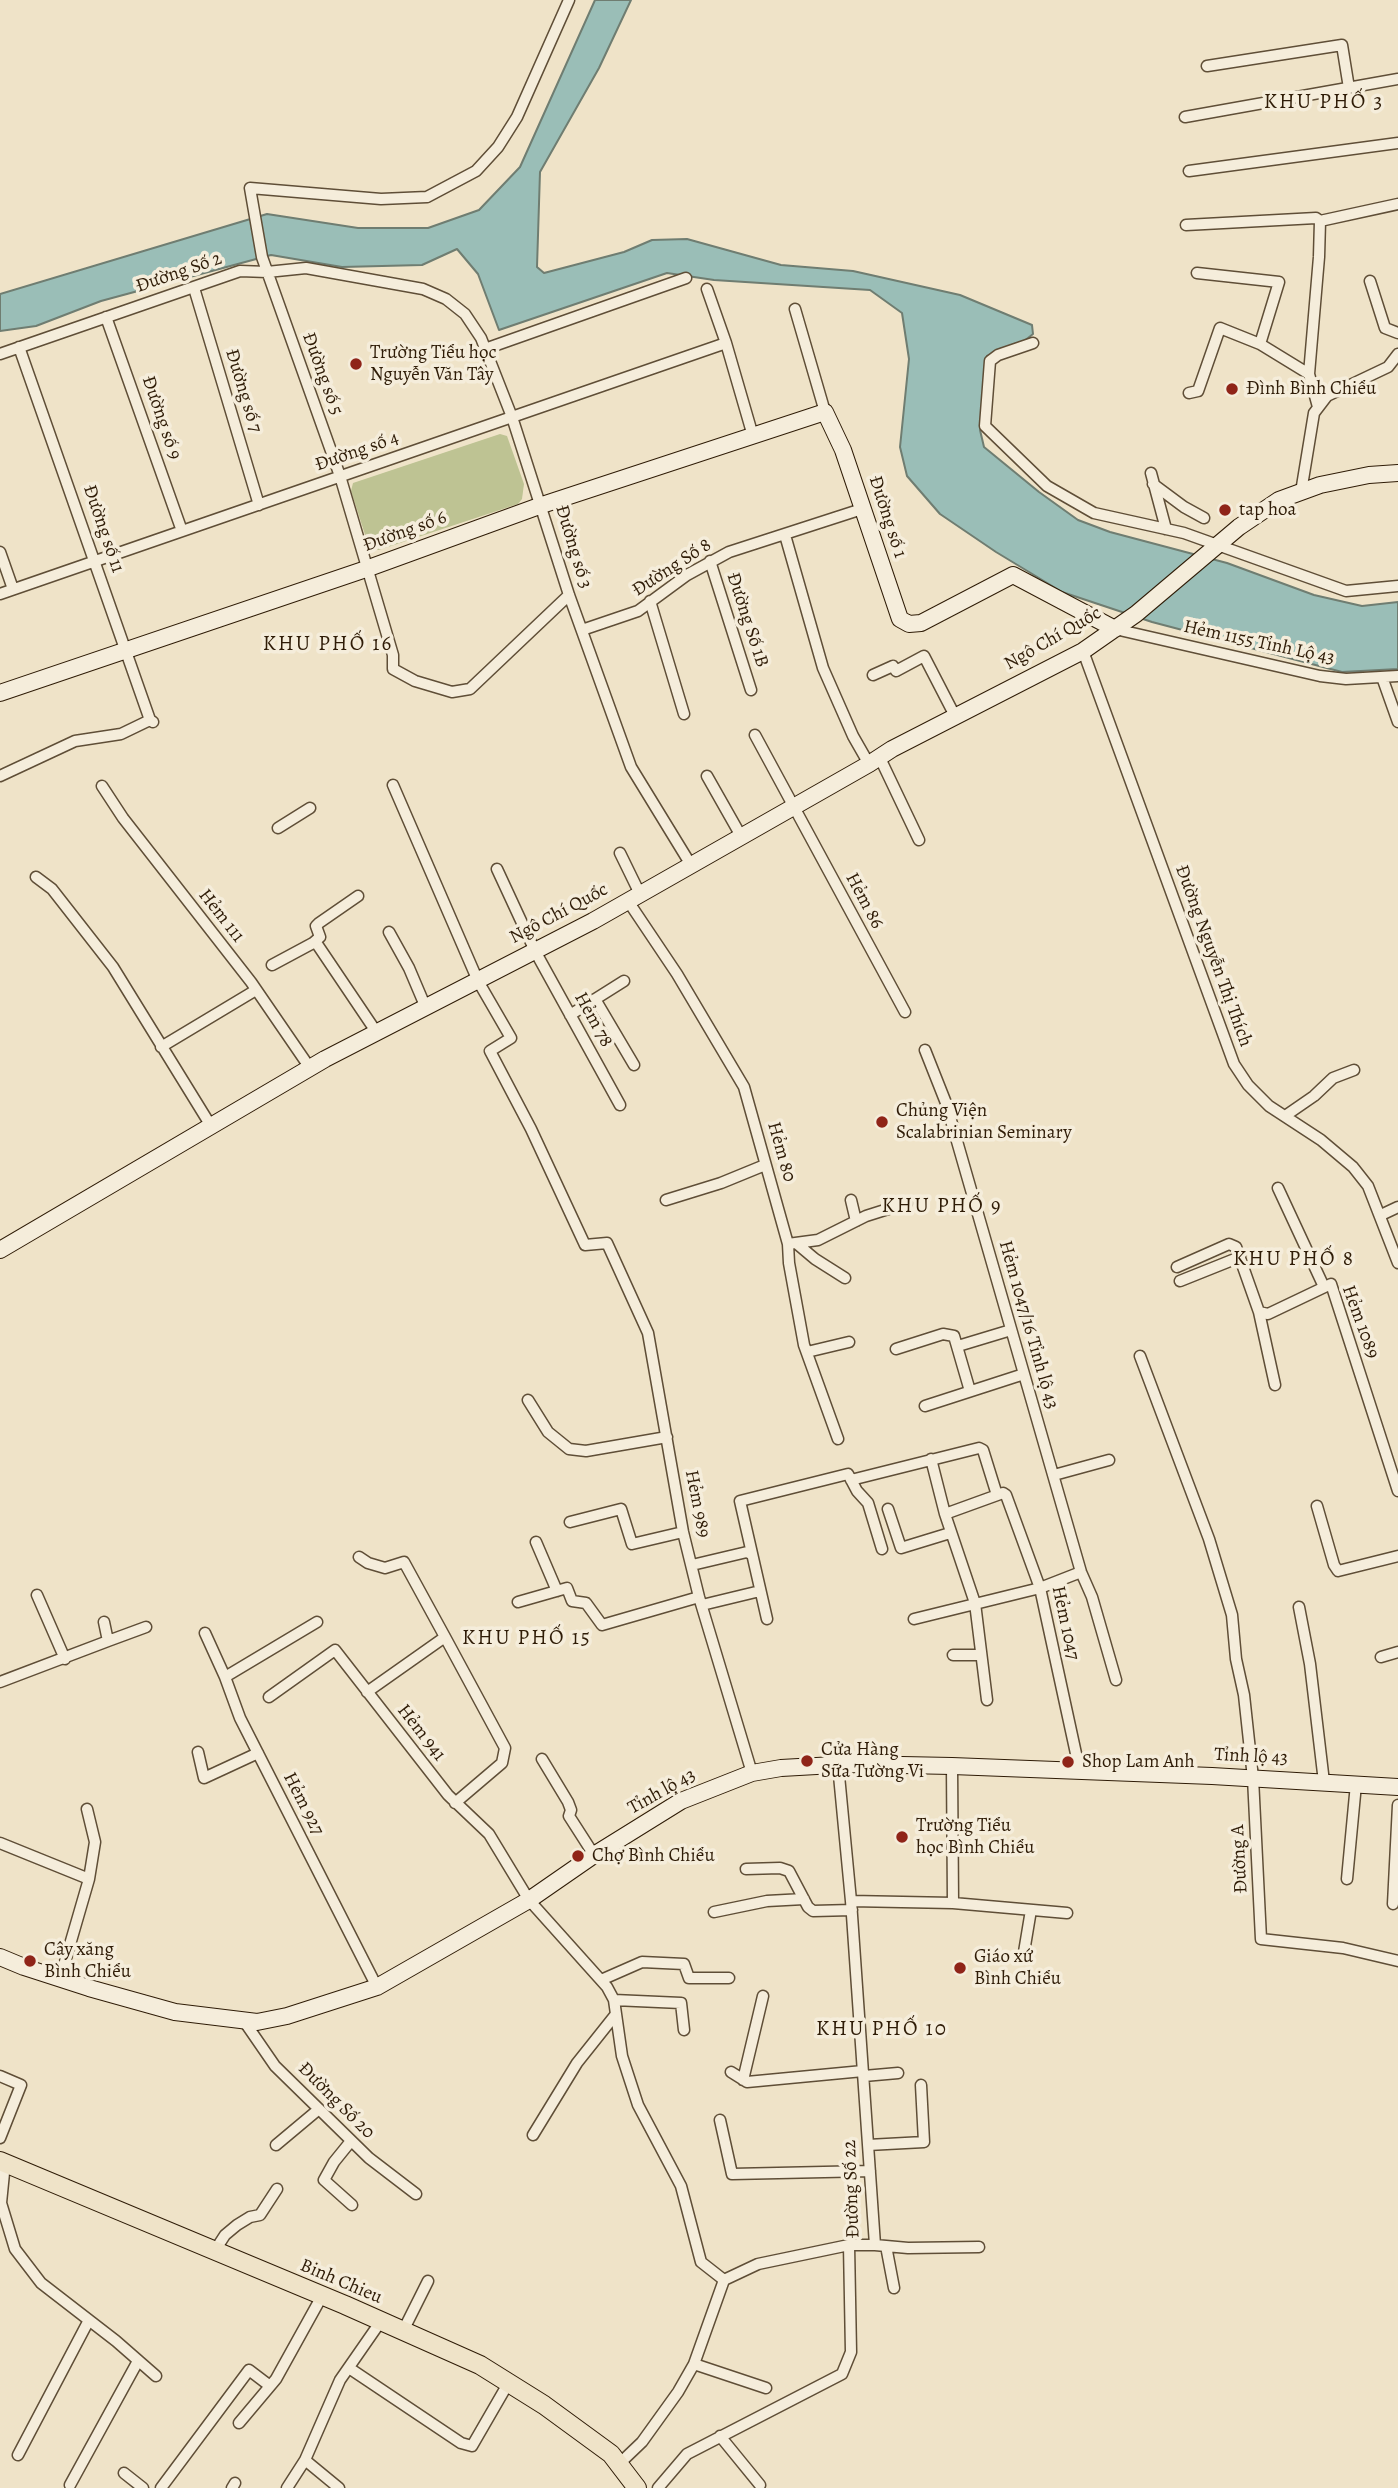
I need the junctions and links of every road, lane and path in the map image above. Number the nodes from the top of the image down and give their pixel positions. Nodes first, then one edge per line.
1 (569, 0) edge
2 (1207, 66) dead end
3 (1398, 79) edge
4 (1349, 88) junction
5 (1185, 117) dead end
6 (1398, 143) edge
7 (1189, 171) dead end
8 (1398, 204) edge
9 (1320, 221) junction
10 (1186, 225) dead end
11 (267, 272) junction
12 (1197, 273) dead end
13 (686, 278) dead end
14 (1370, 281) dead end
15 (194, 288) junction
16 (707, 289) dead end
17 (795, 309) dead end
18 (106, 317) junction
19 (1398, 333) edge
20 (726, 342) junction
21 (483, 343) junction
22 (1033, 343) dead end
23 (1260, 344) junction
24 (19, 347) junction
25 (0, 354) edge
26 (1398, 354) edge
27 (1309, 374) junction
28 (1189, 393) dead end
29 (1318, 407) junction
30 (825, 412) junction
31 (512, 417) junction
32 (753, 436) junction
33 (1398, 473) edge
34 (340, 476) junction
35 (1301, 492) junction
36 (259, 505) junction
37 (542, 505) junction
38 (862, 509) junction
39 (1204, 518) dead end
40 (1166, 529) junction
41 (182, 531) junction
42 (785, 534) junction
43 (1214, 548) junction
44 (0, 552) edge
45 (96, 560) junction
46 (710, 561) junction
47 (3, 568) edge
48 (369, 568) junction
49 (1398, 586) edge
50 (13, 589) junction
51 (0, 594) edge
52 (569, 595) junction
53 (650, 601) junction
54 (1115, 629) junction
55 (582, 630) junction
56 (126, 650) junction
57 (1083, 651) junction
58 (873, 675) dead end
59 (1398, 676) edge
60 (1382, 677) junction
61 (751, 690) dead end
62 (0, 693) edge
63 (684, 714) dead end
64 (955, 716) junction
65 (1398, 722) edge
66 (755, 736) dead end
67 (874, 760) junction
68 (0, 776) edge
69 (707, 776) dead end
70 (393, 785) dead end
71 (102, 786) dead end
72 (793, 806) junction
73 (310, 808) dead end
74 (278, 828) dead end
75 (741, 836) junction
76 (919, 840) dead end
77 (620, 853) dead end
78 (691, 865) junction
79 (497, 869) dead end
80 (36, 877) dead end
81 (358, 896) dead end
82 (634, 897) junction
83 (389, 933) dead end
84 (313, 943) junction
85 (535, 951) junction
86 (272, 965) dead end
87 (478, 981) junction
88 (624, 981) dead end
89 (256, 990) junction
90 (595, 999) junction
91 (426, 1008) junction
92 (905, 1012) dead end
93 (570, 1015) junction
94 (377, 1033) junction
95 (161, 1047) junction
96 (925, 1050) dead end
97 (634, 1065) dead end
98 (310, 1068) junction
99 (1354, 1070) dead end
100 (620, 1105) dead end
101 (1285, 1116) junction
102 (211, 1126) junction
103 (765, 1165) junction
104 (1278, 1188) dead end
105 (666, 1200) dead end
106 (851, 1200) dead end
107 (907, 1203) dead end
108 (1398, 1207) edge
109 (1381, 1215) junction
110 (856, 1221) junction
111 (792, 1243) junction
112 (0, 1250) edge
113 (1240, 1257) junction
114 (1398, 1263) edge
115 (1177, 1267) dead end
116 (845, 1279) dead end
117 (1180, 1280) dead end
118 (1324, 1287) junction
119 (1259, 1312) junction
120 (1011, 1330) junction
121 (849, 1342) dead end
122 (958, 1346) junction
123 (896, 1349) dead end
124 (807, 1352) junction
125 (1140, 1356) dead end
126 (1024, 1374) junction
127 (1275, 1385) dead end
128 (970, 1391) junction
129 (528, 1401) dead end
130 (925, 1406) dead end
131 (667, 1437) junction
132 (838, 1438) dead end
133 (931, 1459) junction
134 (1109, 1460) dead end
135 (1054, 1475) junction
136 (851, 1480) junction
137 (1398, 1491) edge
138 (997, 1495) junction
139 (1317, 1506) dead end
140 (888, 1509) dead end
141 (945, 1514) junction
142 (570, 1522) dead end
143 (683, 1532) junction
144 (950, 1533) junction
145 (536, 1542) dead end
146 (882, 1549) dead end
147 (751, 1554) junction
148 (1398, 1556) edge
149 (359, 1557) dead end
150 (692, 1565) junction
151 (1081, 1572) junction
152 (1040, 1588) junction
153 (557, 1591) junction
154 (760, 1591) junction
155 (37, 1595) dead end
156 (701, 1601) junction
157 (518, 1602) dead end
158 (975, 1603) junction
159 (1299, 1607) dead end
160 (767, 1619) dead end
161 (914, 1619) dead end
162 (104, 1622) dead end
163 (317, 1622) dead end
164 (146, 1627) dead end
165 (205, 1633) dead end
166 (445, 1637) junction
167 (108, 1641) junction
168 (1398, 1652) edge
169 (953, 1655) dead end
170 (981, 1655) junction
171 (1381, 1657) dead end
172 (65, 1659) junction
173 (225, 1677) junction
174 (1116, 1680) dead end
175 (0, 1682) edge
176 (367, 1692) junction
177 (269, 1697) dead end
178 (988, 1700) dead end
179 (198, 1752) dead end
180 (258, 1754) junction
181 (542, 1759) dead end
182 (838, 1765) junction
183 (952, 1766) junction
184 (1080, 1772) junction
185 (752, 1773) junction
186 (1253, 1778) junction
187 (1324, 1782) junction
188 (1356, 1784) junction
189 (1398, 1787) edge
190 (455, 1803) junction
191 (1398, 1805) edge
192 (87, 1810) dead end
193 (0, 1843) edge
194 (594, 1855) junction
195 (746, 1869) dead end
196 (89, 1879) junction
197 (1347, 1879) dead end
198 (804, 1899) junction
199 (528, 1900) junction
200 (953, 1903) junction
201 (1393, 1904) dead end
202 (852, 1905) junction
203 (1031, 1910) junction
204 (715, 1912) dead end
205 (1067, 1913) dead end
206 (1024, 1952) dead end
207 (0, 1957) edge
208 (1398, 1961) edge
209 (729, 1978) dead end
210 (60, 1979) junction
211 (601, 1980) junction
212 (377, 1987) junction
213 (763, 1996) dead end
214 (614, 2000) junction
215 (616, 2014) junction
216 (244, 2021) junction
217 (684, 2029) dead end
218 (731, 2072) dead end
219 (898, 2073) dead end
220 (863, 2074) junction
221 (0, 2076) edge
222 (743, 2080) junction
223 (921, 2085) dead end
224 (318, 2109) junction
225 (720, 2120) dead end
226 (533, 2135) dead end
227 (0, 2138) edge
228 (351, 2141) junction
229 (276, 2145) dead end
230 (868, 2145) junction
231 (2, 2162) edge
232 (870, 2171) junction
233 (277, 2189) dead end
234 (416, 2194) dead end
235 (352, 2205) dead end
236 (849, 2245) junction
237 (880, 2245) junction
238 (979, 2247) dead end
239 (215, 2252) junction
240 (724, 2280) junction
241 (428, 2281) dead end
242 (894, 2288) dead end
243 (322, 2296) junction
244 (89, 2320) junction
245 (381, 2321) junction
246 (403, 2331) junction
247 (138, 2361) junction
248 (694, 2364) junction
249 (349, 2368) junction
250 (156, 2376) dead end
251 (509, 2382) junction
252 (270, 2386) junction
253 (766, 2388) dead end
254 (239, 2423) dead end
255 (720, 2436) junction
256 (18, 2455) dead end
257 (305, 2460) junction
258 (619, 2464) junction
259 (124, 2473) dead end
260 (70, 2485) dead end
261 (760, 2485) dead end
262 (144, 2488) edge
263 (161, 2488) edge
264 (287, 2488) edge
265 (339, 2488) edge
266 (636, 2488) edge
267 (658, 2488) edge

1 - 11 street, Đường số 5
2 - 4 street
3 - 4 street
4 - 5 street
6 - 7 street
8 - 9 street
9 - 10 street
9 - 27 street
11 - 15 street, Đường Số 2
11 - 21 street, Đường Số 2
11 - 34 street, Đường số 5
12 - 23 street
13 - 21 street
14 - 19 street
15 - 18 street, Đường Số 2
15 - 36 street, Đường số 7
16 - 20 street
17 - 30 street, Đường số 1
18 - 24 street, Đường Số 2
18 - 41 street, Đường số 9
20 - 31 street, Đường số 4
20 - 32 street
21 - 31 street, Đường số 3
22 - 40 street
23 - 27 street
23 - 28 street
24 - 25 street, Đường Số 2
24 - 45 street, Đường số 11
26 - 29 street
27 - 29 street
29 - 35 street
30 - 32 main road, Đường số 6
30 - 38 main road, Đường số 1
31 - 34 street, Đường số 4
31 - 37 street, Đường số 3
32 - 37 main road, Đường số 6
33 - 35 main road, Ngô Chí Quốc
34 - 36 street, Đường số 4
34 - 48 street, Đường số 5
35 - 43 main road, Ngô Chí Quốc
36 - 41 street, Đường số 4
37 - 48 main road, Đường số 6
37 - 52 street, Đường số 3
38 - 42 street, Đường Số 8
38 - 54 main road, Đường số 1
39 - 40 street
40 - 43 street
41 - 45 street, Đường số 4
42 - 46 street, Đường Số 8
42 - 67 street
43 - 49 street
43 - 54 main road, Ngô Chí Quốc
44 - 47 street
45 - 50 street, Đường số 4
45 - 56 street, Đường số 11
46 - 53 street, Đường Số 8
46 - 61 street, Đường Số 1B
47 - 50 street
48 - 52 street, Đường số 5
48 - 56 main road, Đường số 6
50 - 51 street, Đường số 4
52 - 55 street, Đường số 3
53 - 55 street, Đường Số 8
53 - 63 street
54 - 57 main road, Ngô Chí Quốc
54 - 60 street, Hẻm 1155 Tỉnh Lộ 43
55 - 78 street, Đường số 3
56 - 62 main road, Đường số 6
56 - 68 street, Đường số 11
57 - 64 main road, Ngô Chí Quốc
57 - 101 street, Đường Nguyễn Thị Thích
58 - 64 street
59 - 60 street, Hẻm 1155 Tỉnh Lộ 43
60 - 65 street
64 - 67 main road, Ngô Chí Quốc
66 - 72 street, Hẻm 86
67 - 72 main road, Ngô Chí Quốc
67 - 76 street
69 - 75 street
70 - 87 street
71 - 89 street, Hẻm 111
72 - 75 main road, Ngô Chí Quốc
72 - 92 street, Hẻm 86
73 - 74 street
75 - 78 main road, Ngô Chí Quốc
77 - 82 street, Hẻm 80
78 - 82 main road, Ngô Chí Quốc
79 - 85 street, Hẻm 78
80 - 95 street
81 - 84 street
82 - 85 main road, Ngô Chí Quốc
82 - 103 street, Hẻm 80
83 - 91 street
84 - 86 street
84 - 94 street
85 - 87 main road, Ngô Chí Quốc
85 - 93 street, Hẻm 78
87 - 91 main road, Ngô Chí Quốc
87 - 131 street, Hẻm 989
88 - 90 street
89 - 95 street
89 - 98 street, Hẻm 111
90 - 93 street
90 - 97 street
91 - 94 main road, Ngô Chí Quốc
93 - 100 street, Hẻm 78
94 - 98 main road, Ngô Chí Quốc
95 - 102 street
96 - 120 street, Hẻm 1047/16 Tỉnh lộ 43
98 - 102 main road, Ngô Chí Quốc
99 - 101 street
101 - 109 street, Đường Nguyễn Thị Thích
102 - 112 main road, Ngô Chí Quốc
103 - 105 street
103 - 111 street, Hẻm 80
104 - 118 street
106 - 110 street
107 - 110 street
108 - 109 street
109 - 114 street, Đường Nguyễn Thị Thích
110 - 111 street
111 - 116 street
111 - 124 street, Hẻm 80
113 - 115 street
113 - 117 street
113 - 119 street
118 - 119 street, Hẻm 1089
118 - 137 street, Hẻm 1089
119 - 127 street
120 - 122 street
120 - 126 street, Hẻm 1047/16 Tỉnh lộ 43
121 - 124 street
122 - 123 street
122 - 128 street
124 - 132 street, Hẻm 80
125 - 186 street, Đường A
126 - 128 street
126 - 135 street, Hẻm 1047/16 Tỉnh lộ 43
128 - 130 street
129 - 131 street
131 - 143 street, Hẻm 989
133 - 136 street, Hẻm 1047
133 - 138 street, Hẻm 1047
133 - 141 street
134 - 135 street
135 - 151 street, Hẻm 1047/16 Tỉnh lộ 43
136 - 146 street
136 - 147 street, Hẻm 1047
138 - 141 street
138 - 152 street, Hẻm 1047
139 - 148 street
140 - 144 street
141 - 144 street
142 - 143 street
143 - 150 street, Hẻm 989
144 - 158 street
145 - 153 street
147 - 150 street
147 - 154 street
149 - 166 street
150 - 156 street, Hẻm 989
151 - 152 street
151 - 174 street, Hẻm 1047/16 Tỉnh lộ 43
152 - 158 street
152 - 184 street, Hẻm 1047
153 - 156 street
153 - 157 street
154 - 156 street
154 - 160 street
155 - 172 street
156 - 185 street, Hẻm 989
158 - 161 street
158 - 170 street
159 - 187 street
162 - 167 street
163 - 173 street
164 - 167 street
165 - 173 street, Hẻm 927
166 - 176 street
166 - 190 street
167 - 172 street
168 - 171 street
169 - 170 street
170 - 178 street
172 - 175 street
173 - 180 street, Hẻm 927
176 - 177 street, Hẻm 941
176 - 190 street, Hẻm 941
179 - 180 street
180 - 212 street, Hẻm 927
181 - 194 street
182 - 183 main road, Tỉnh lộ 43
182 - 185 main road, Tỉnh lộ 43
182 - 202 street, Đường Số 22
183 - 184 main road, Tỉnh lộ 43
183 - 200 street
184 - 186 main road, Tỉnh lộ 43
185 - 194 main road, Tỉnh lộ 43
186 - 187 main road, Tỉnh lộ 43
186 - 208 street, Đường A
187 - 188 main road, Tỉnh lộ 43
188 - 189 main road, Tỉnh lộ 43
188 - 197 street
190 - 199 street, Hẻm 941
191 - 201 street
192 - 196 street
193 - 196 street
194 - 199 main road, Tỉnh lộ 43
195 - 198 street
196 - 210 street
198 - 202 street
198 - 204 street
199 - 211 street, Hẻm 941
199 - 212 main road, Tỉnh lộ 43
200 - 202 street
200 - 203 street
202 - 220 street, Đường Số 22
203 - 205 street
203 - 206 street
207 - 210 main road, Tỉnh lộ 43
209 - 211 street
210 - 216 main road, Tỉnh lộ 43
211 - 214 street, Hẻm 941
212 - 216 main road, Tỉnh lộ 43
213 - 222 street
214 - 215 street
214 - 217 street
215 - 226 street
215 - 240 street
216 - 224 street, Đường Số 20
218 - 222 street
219 - 220 street
220 - 222 street
220 - 230 street, Đường Số 22
221 - 227 street
223 - 230 street
224 - 228 street, Đường Số 20
224 - 229 street
225 - 232 street
228 - 234 street, Đường Số 20
228 - 235 street
230 - 232 street, Đường Số 22
231 - 239 main road, Binh Chieu
231 - 244 street
232 - 237 street, Đường Số 22
233 - 239 street
236 - 237 street, Đường Số 22
236 - 240 street, Đường Số 22
236 - 255 street
237 - 238 street
237 - 242 street
239 - 243 main road, Binh Chieu
240 - 248 street
241 - 246 street
243 - 245 main road, Binh Chieu
243 - 252 street
244 - 247 street
244 - 256 street
245 - 246 main road, Binh Chieu
245 - 249 street
246 - 251 main road, Binh Chieu
247 - 250 street
247 - 260 street
248 - 253 street
248 - 258 street
249 - 251 street
249 - 257 street
251 - 258 main road, Binh Chieu
252 - 254 street
252 - 263 street
255 - 261 street
255 - 267 street
257 - 264 street
257 - 265 street
258 - 266 main road, Binh Chieu
259 - 262 street

